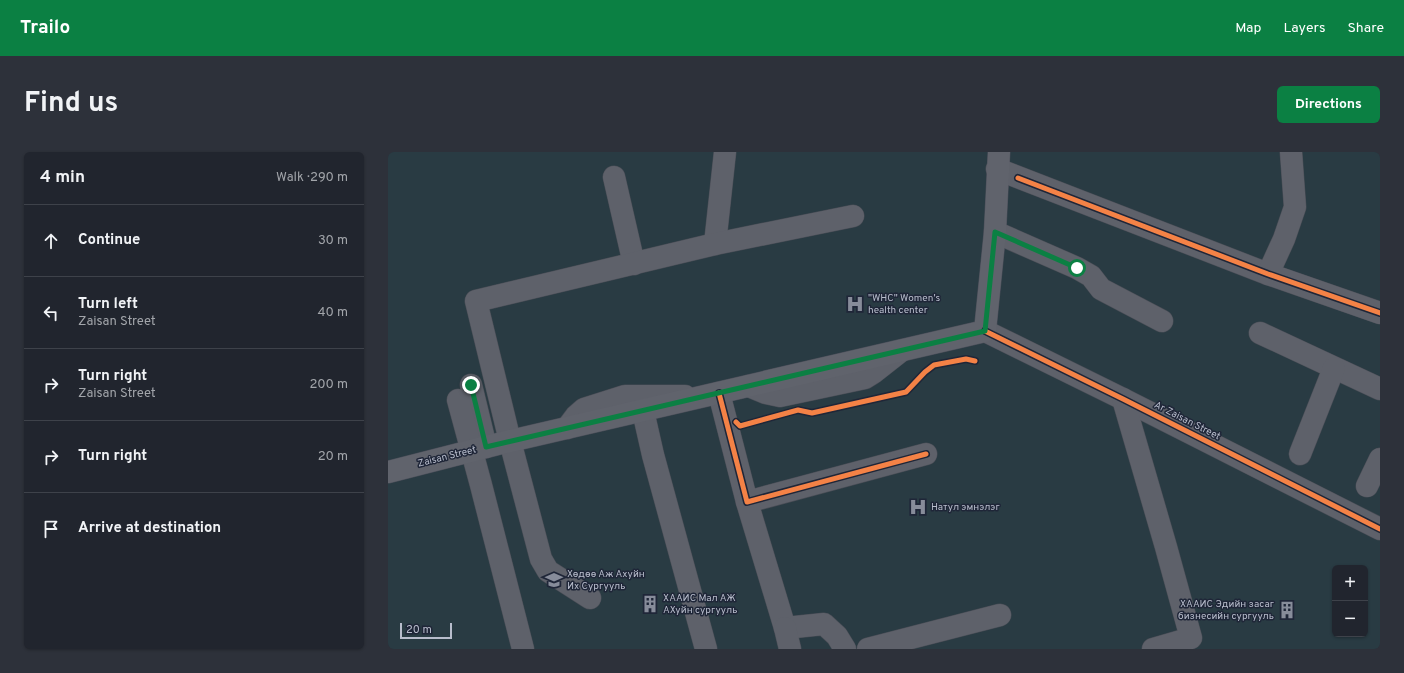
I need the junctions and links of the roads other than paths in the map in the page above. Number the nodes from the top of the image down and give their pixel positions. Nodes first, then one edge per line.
1 (725, 152) edge
2 (1291, 152) edge
3 (998, 161) edge
4 (614, 177) dead end
5 (853, 216) dead end
6 (995, 232) junction
7 (715, 244) junction
8 (634, 264) junction
9 (1268, 274) junction
10 (1380, 313) edge
11 (1162, 321) dead end
12 (985, 331) junction
13 (1260, 333) dead end
14 (1334, 368) junction
15 (1380, 389) edge
16 (464, 393) dead end
17 (711, 395) junction
18 (1123, 399) junction
19 (642, 411) junction
20 (567, 428) junction
21 (510, 441) junction
22 (479, 449) junction
23 (926, 454) dead end
24 (1300, 454) dead end
25 (1380, 459) edge
26 (388, 472) edge
27 (1367, 486) dead end
28 (747, 502) junction
29 (1380, 529) edge
30 (590, 598) dead end
31 (1000, 615) dead end
32 (785, 628) junction
33 (523, 649) edge
34 (706, 649) edge
35 (790, 649) edge
36 (845, 649) edge
37 (868, 649) edge
38 (1153, 649) edge

1 - 7 street
2 - 9 street
3 - 6 main road
3 - 9 street
4 - 8 street
5 - 7 street
6 - 11 street
6 - 12 main road
7 - 8 street
8 - 21 street
9 - 10 street
12 - 17 main road, Zaisan Street
12 - 18 street, Ar Zaisan Street
13 - 14 street
14 - 15 street
14 - 24 street
16 - 22 street
17 - 19 main road, Zaisan Street
17 - 20 street
17 - 28 street
18 - 29 street, Ar Zaisan Street
18 - 38 street
19 - 20 main road, Zaisan Street
19 - 34 street
20 - 21 main road, Zaisan Street
21 - 22 main road, Zaisan Street
21 - 30 street
22 - 26 main road, Zaisan Street
22 - 33 street
23 - 28 street
25 - 27 street
28 - 32 street
31 - 37 street
32 - 35 street
32 - 36 street

